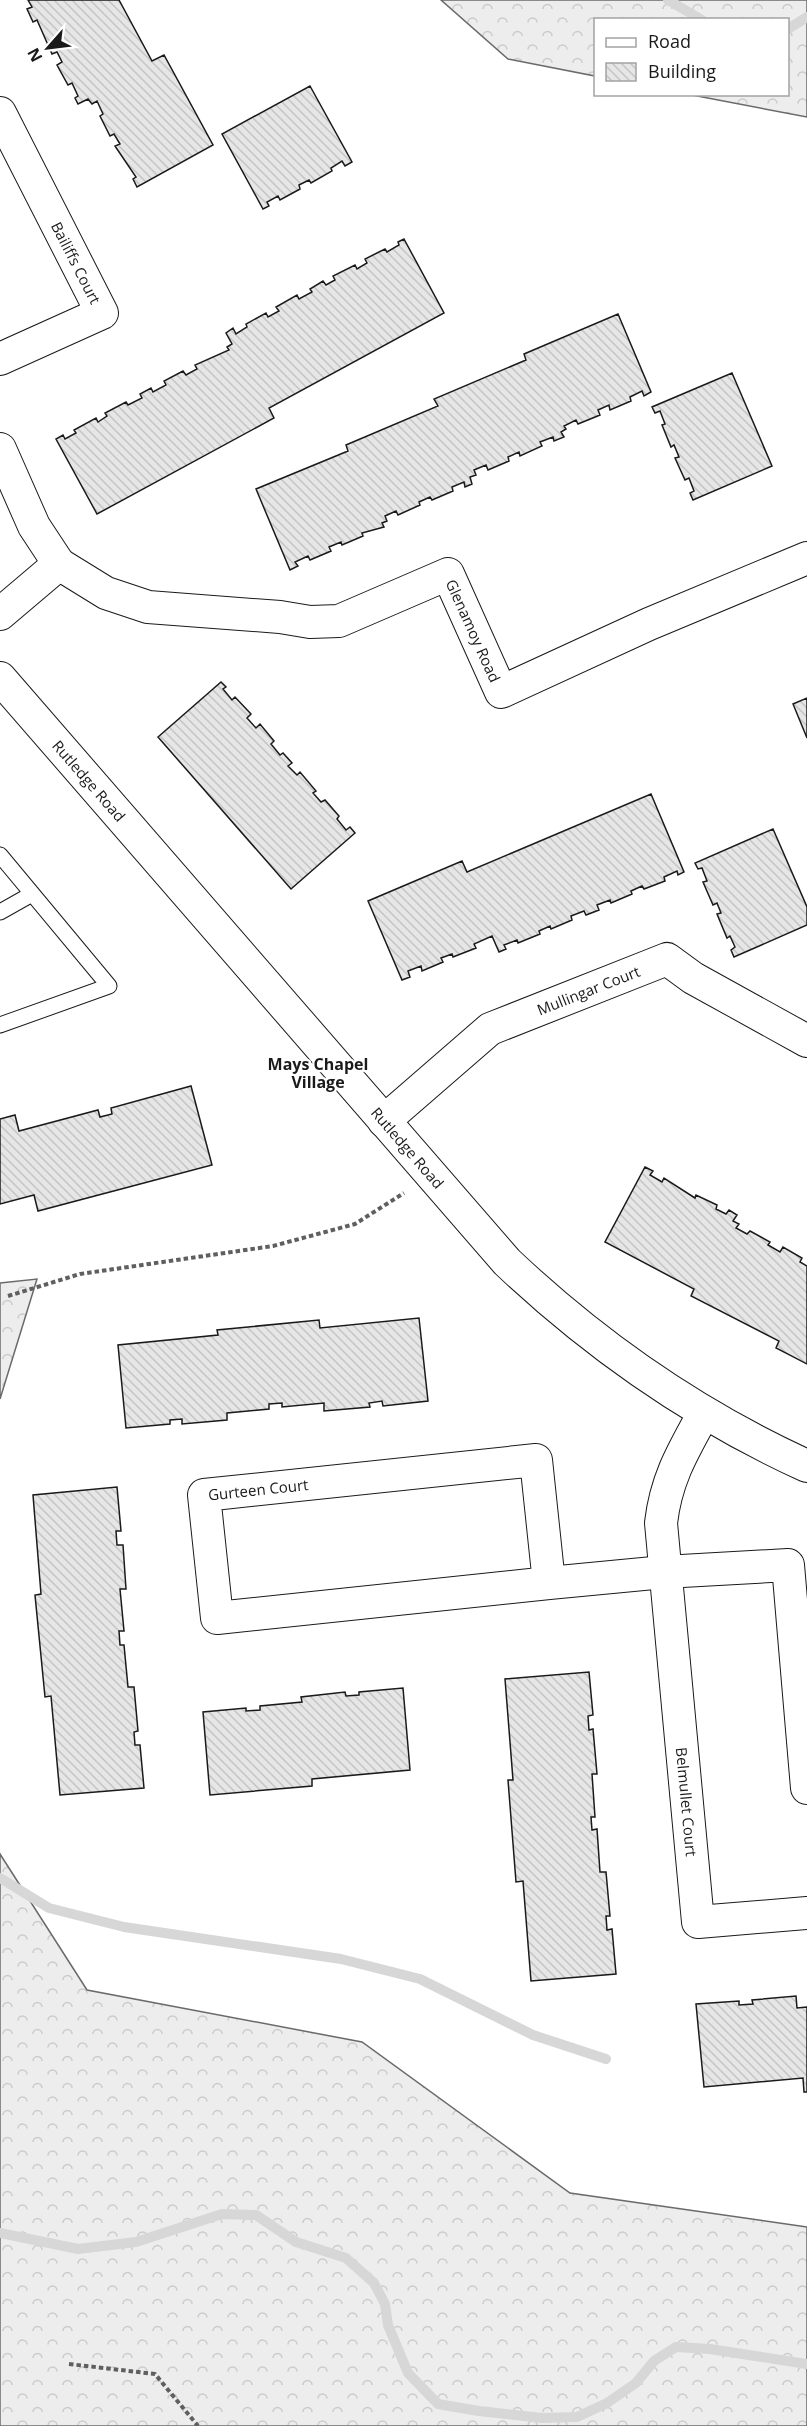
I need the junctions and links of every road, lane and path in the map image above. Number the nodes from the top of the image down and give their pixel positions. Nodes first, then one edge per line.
1 (0, 113) edge
2 (0, 359) edge
3 (0, 448) edge
4 (807, 558) edge
5 (59, 564) junction
6 (0, 614) edge
7 (0, 678) edge
8 (0, 855) edge
9 (32, 894) junction
10 (0, 912) edge
11 (0, 1025) edge
12 (807, 1041) edge
13 (384, 1121) junction
14 (429, 1174) junction
15 (8, 1296) dead end
16 (704, 1413) junction
17 (807, 1466) edge
18 (664, 1572) junction
19 (549, 1583) junction
20 (807, 1788) edge
21 (807, 1913) edge
22 (69, 2364) dead end
23 (198, 2426) edge

1 - 2 street, Bailiffs Court
3 - 5 street
4 - 5 street, Glenamoy Road
5 - 6 street
7 - 13 street, Rutledge Road
8 - 9 lane
9 - 10 lane
9 - 11 lane
12 - 13 street, Mullingar Court
13 - 14 street, Rutledge Road
14 - 15 path
14 - 16 street, Rutledge Road
16 - 17 street, Rutledge Road
16 - 18 street, Belmullet Court
18 - 19 street, Gurteen Court
18 - 20 street
18 - 21 street, Belmullet Court
19 - 19 street, Gurteen Court
22 - 23 path

